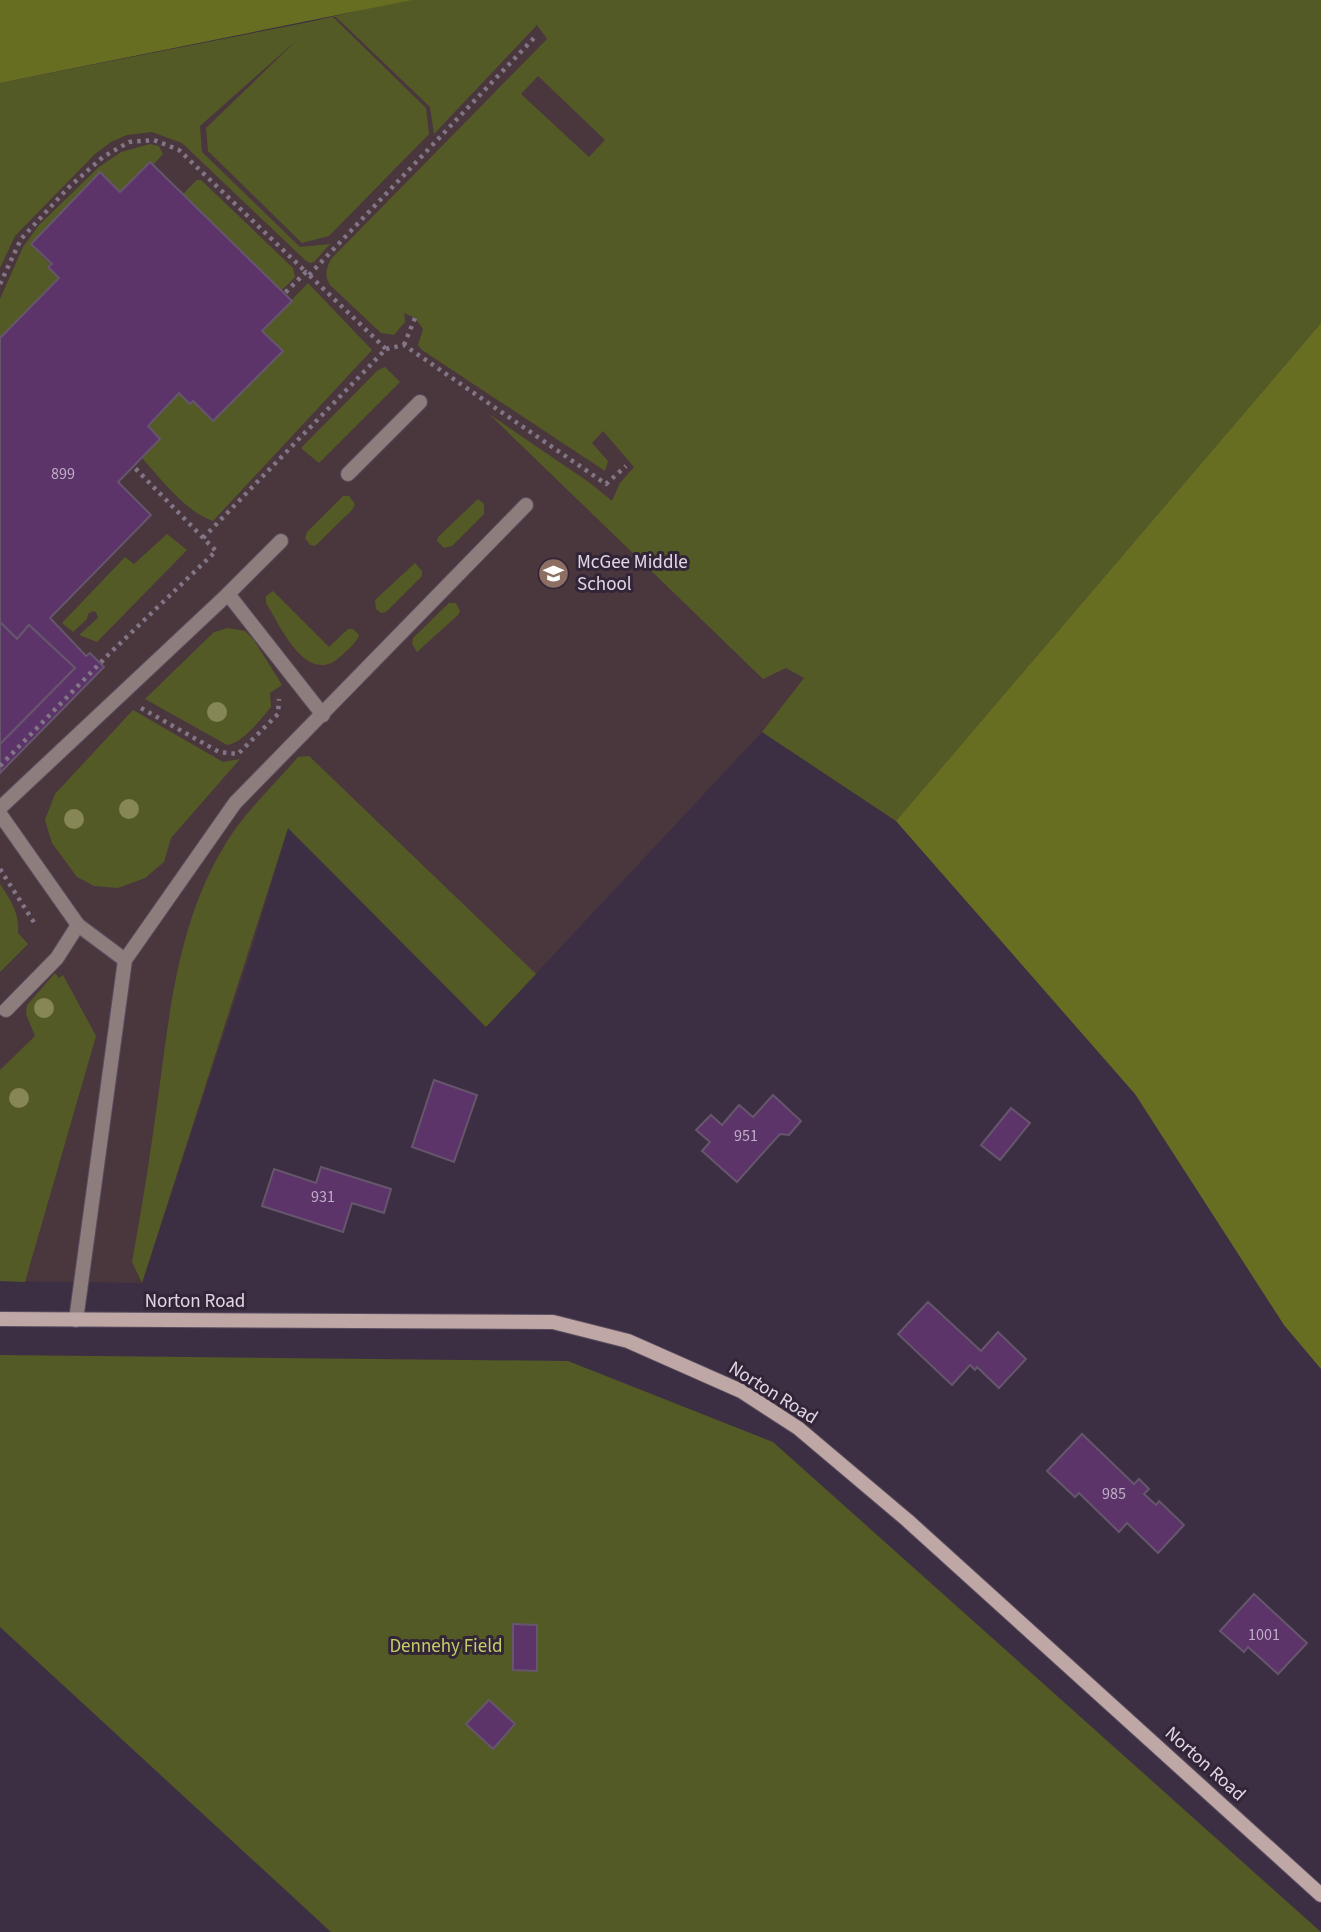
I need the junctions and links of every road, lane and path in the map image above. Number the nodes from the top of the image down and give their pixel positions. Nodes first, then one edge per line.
1 (536, 37) dead end
2 (308, 273) junction
3 (0, 284) edge
4 (284, 294) dead end
5 (415, 318) dead end
6 (404, 345) junction
7 (386, 349) junction
8 (420, 402) dead end
9 (626, 466) dead end
10 (134, 467) dead end
11 (348, 474) dead end
12 (526, 505) dead end
13 (203, 538) junction
14 (281, 541) dead end
15 (228, 594) junction
16 (278, 688) dead end
17 (119, 696) junction
18 (323, 715) junction
19 (0, 766) edge
20 (0, 808) edge
21 (0, 814) edge
22 (0, 869) edge
23 (35, 925) dead end
24 (78, 925) junction
25 (125, 960) junction
26 (5, 1010) dead end
27 (0, 1319) edge
28 (76, 1320) junction
29 (1321, 1895) edge

1 - 2 path
2 - 3 path
2 - 4 path
2 - 7 path
5 - 6 path
6 - 7 path
6 - 9 path
7 - 13 path
8 - 11 lane
10 - 13 path
12 - 18 lane
13 - 19 path
14 - 15 lane
15 - 17 lane
15 - 18 lane
16 - 17 path
17 - 20 lane
18 - 25 lane
21 - 24 lane
22 - 23 path
24 - 25 lane
24 - 26 lane
25 - 28 lane
27 - 28 main road, Norton Road
28 - 29 main road, Norton Road

